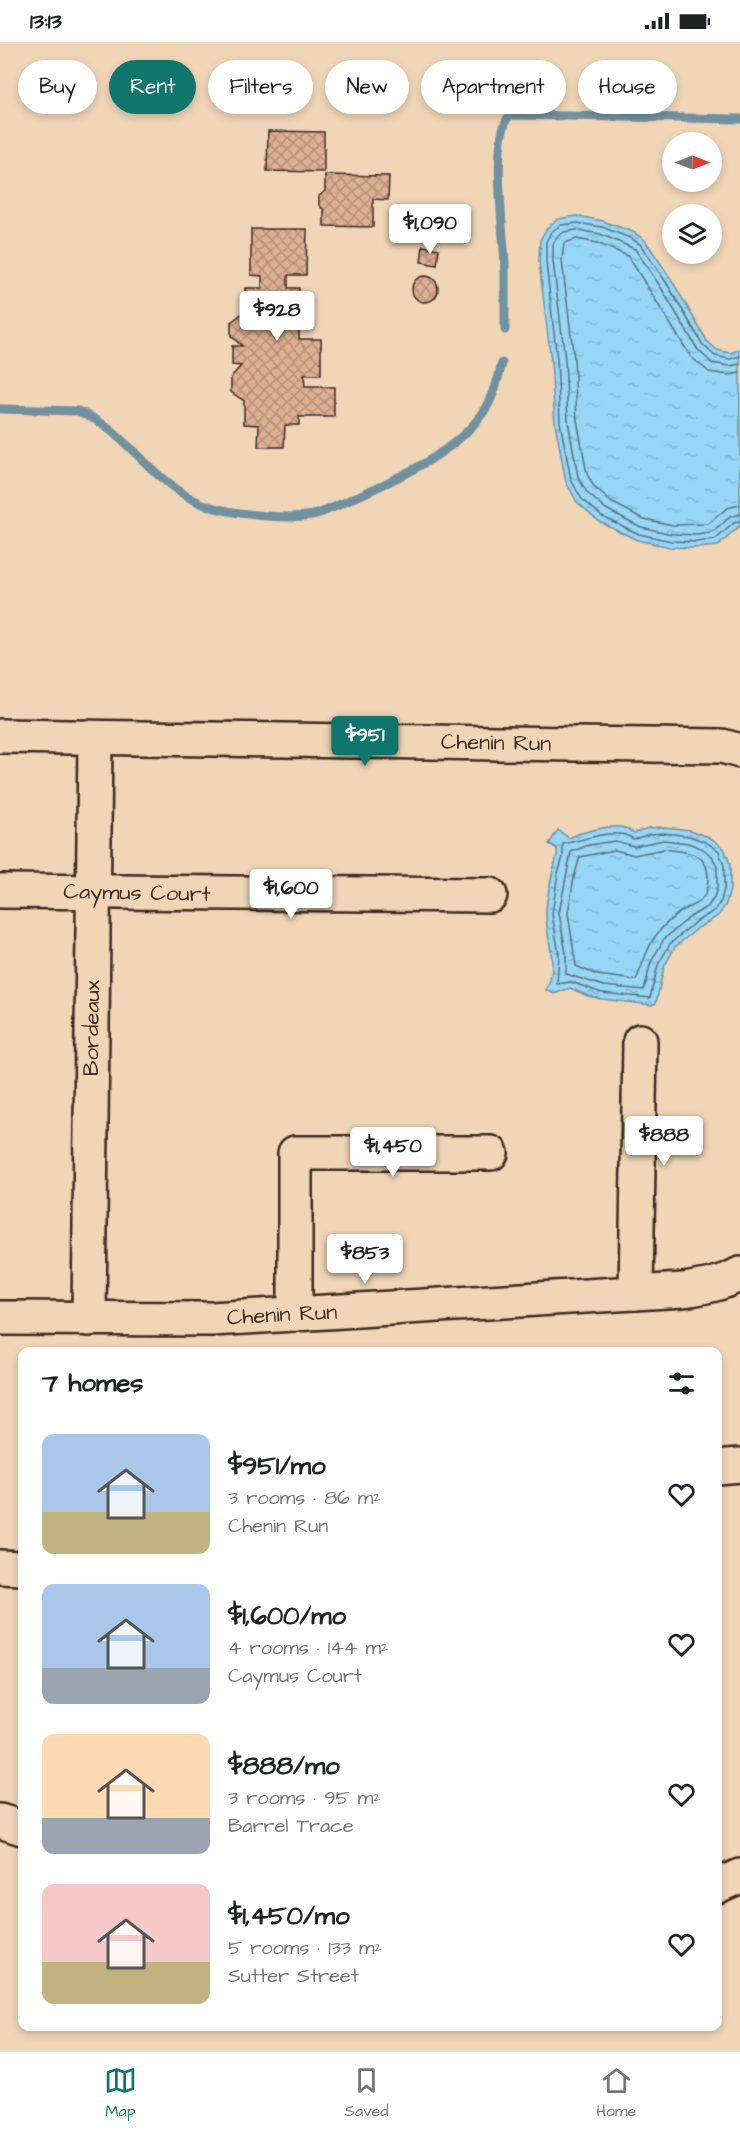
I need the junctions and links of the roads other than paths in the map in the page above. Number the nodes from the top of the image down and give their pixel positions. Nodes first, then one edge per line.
1 (0, 736) edge
2 (95, 738) junction
3 (740, 751) edge
4 (0, 891) edge
5 (94, 893) junction
6 (489, 895) dead end
7 (640, 1041) dead end
8 (491, 1153) dead end
9 (740, 1274) edge
10 (636, 1293) junction
11 (294, 1314) junction
12 (0, 1318) edge
13 (89, 1319) junction
14 (740, 1465) edge
15 (722, 1467) edge
16 (0, 1567) edge
17 (18, 1568) edge
18 (0, 1821) edge
19 (18, 1827) edge
20 (740, 1876) edge
21 (722, 1884) edge

1 - 2 street, Chenin Run
2 - 3 street, Chenin Run
2 - 5 street, Bordeaux
4 - 5 street, Caymus Court
5 - 6 street, Caymus Court
5 - 13 street, Bordeaux
7 - 10 street
8 - 11 street
9 - 10 street, Chenin Run
10 - 11 street, Chenin Run
11 - 13 street, Chenin Run
12 - 13 street, Chenin Run
14 - 15 street
16 - 17 street
18 - 19 street
20 - 21 street

